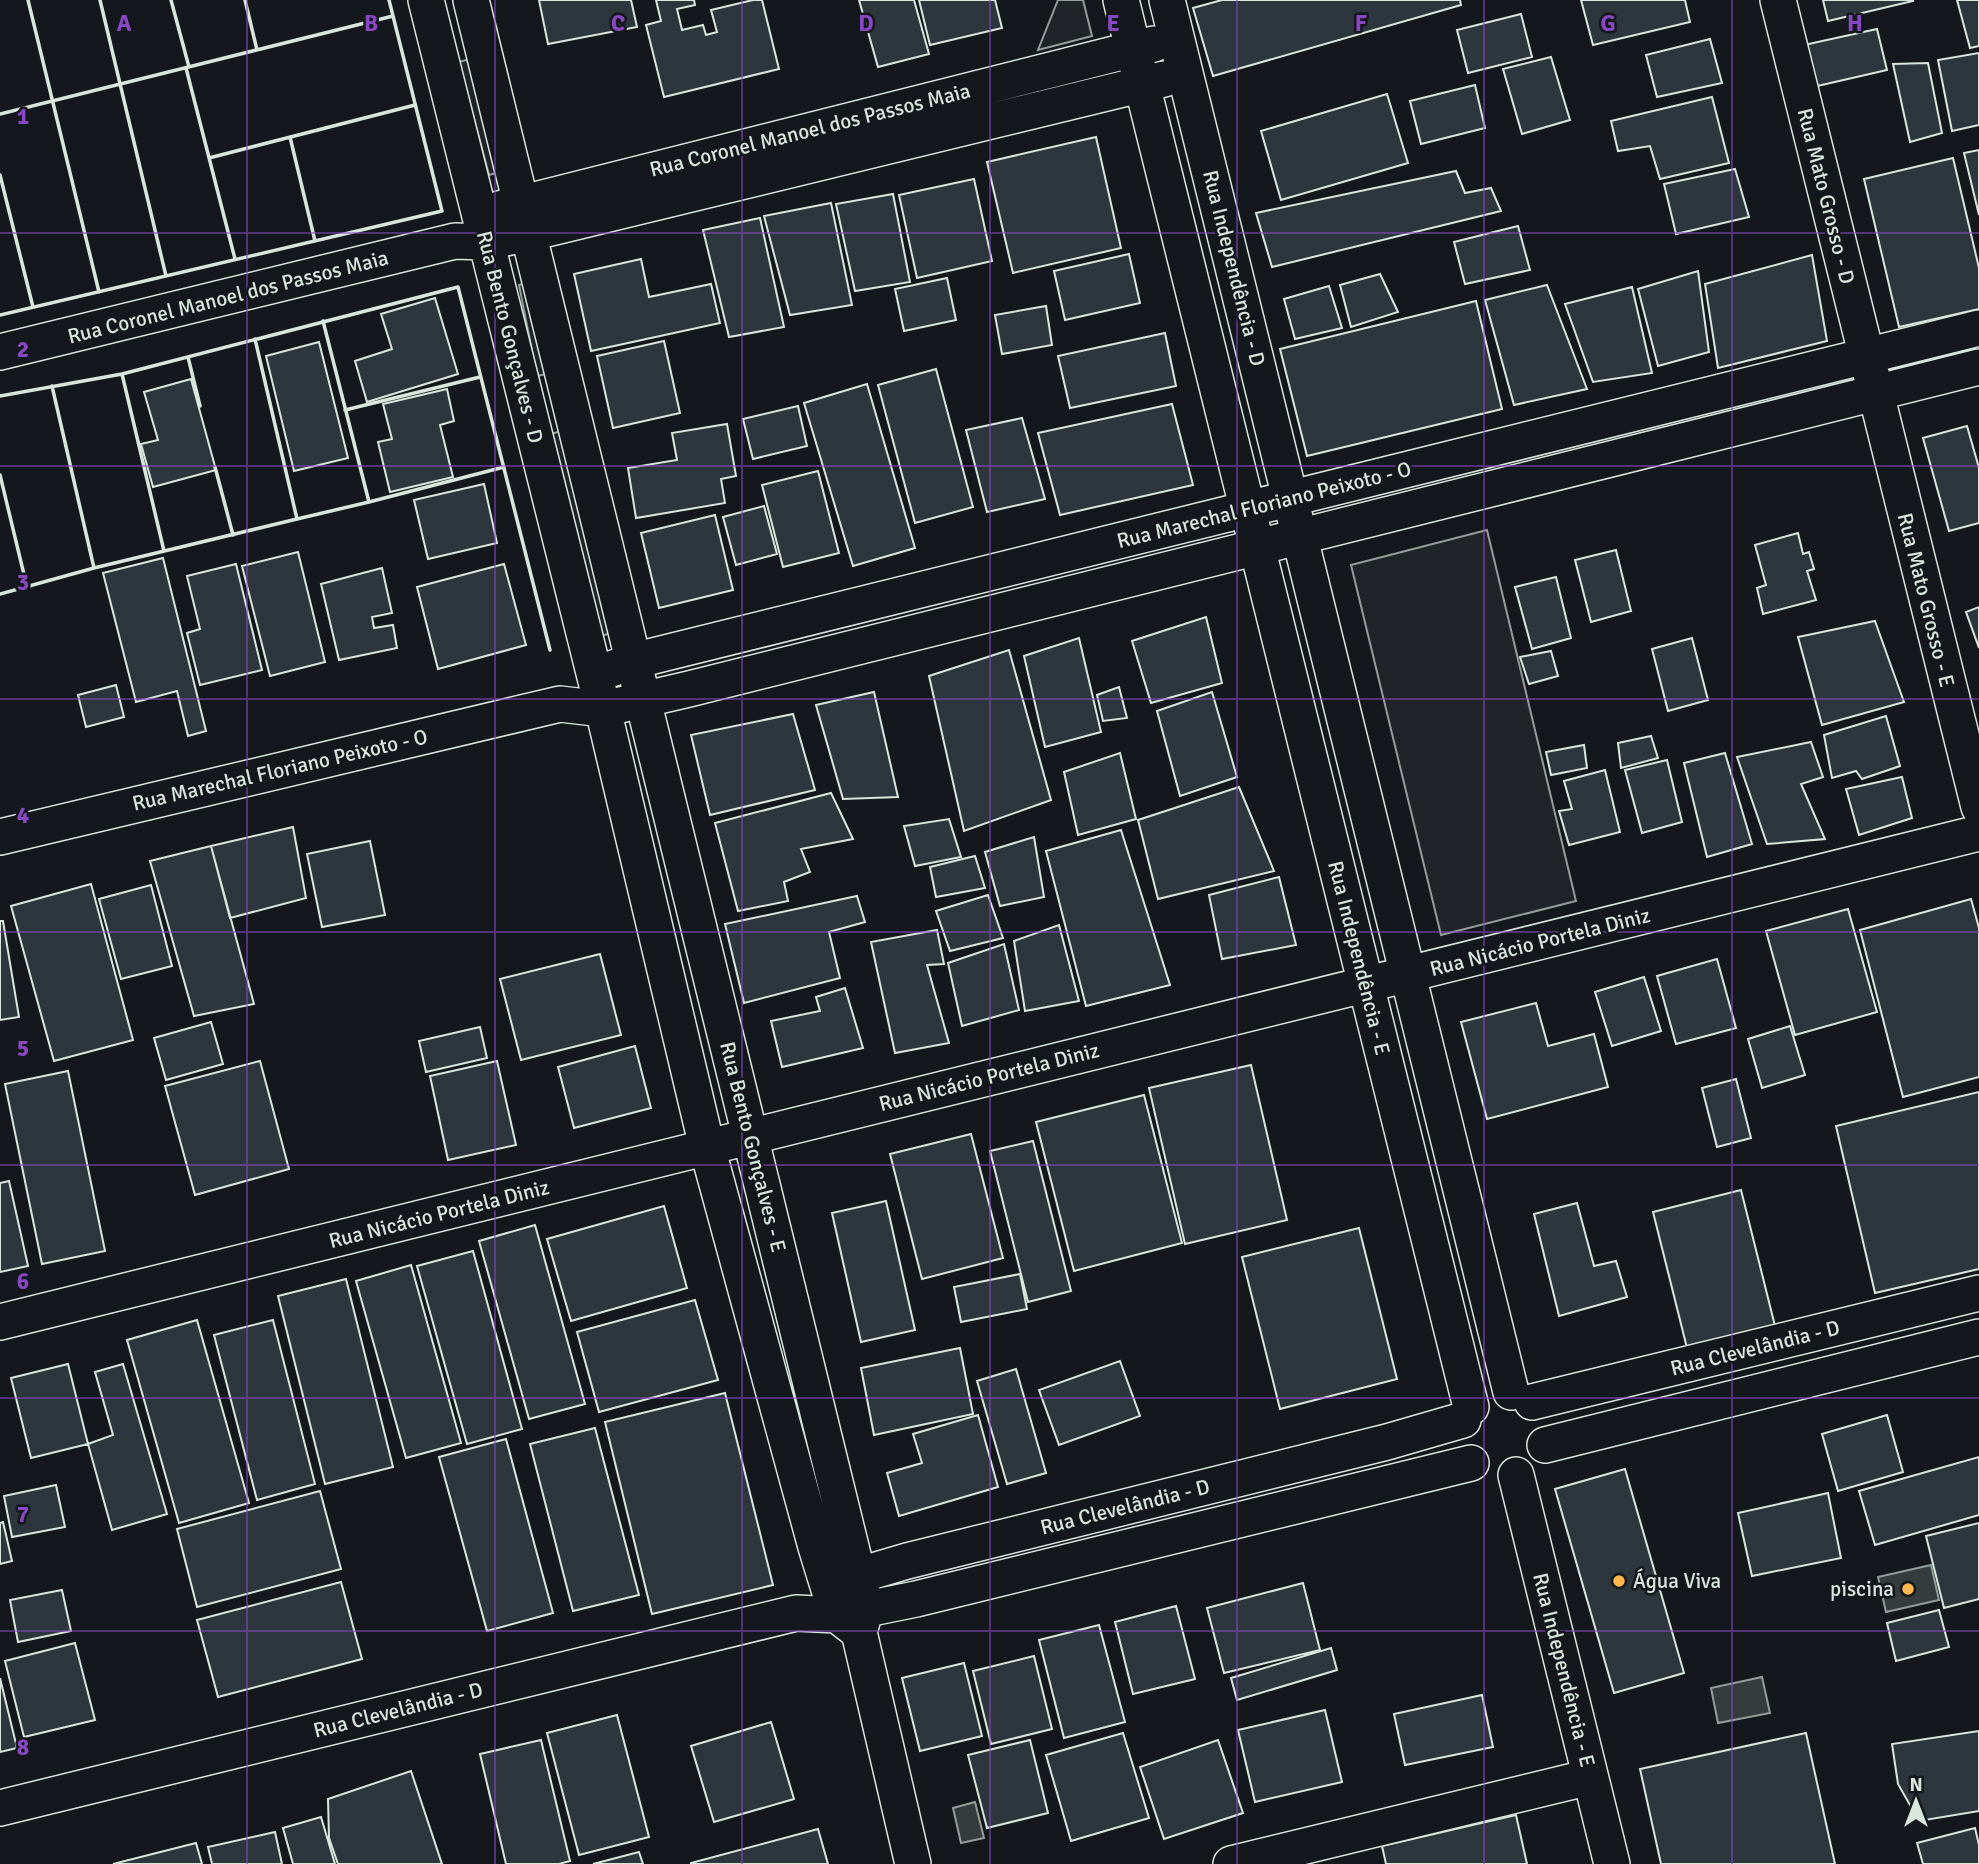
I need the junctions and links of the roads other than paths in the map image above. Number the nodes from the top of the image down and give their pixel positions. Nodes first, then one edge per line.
1 (426, 0) edge
2 (1121, 0) edge
3 (1167, 0) edge
4 (1778, 0) edge
5 (474, 12) edge
6 (436, 37) junction
7 (1176, 38) junction
8 (1133, 49) junction
9 (1185, 74) junction
10 (1142, 84) junction
11 (835, 124) junction
12 (844, 157) junction
13 (526, 218) junction
14 (1222, 221) junction
15 (474, 233) junction
16 (1180, 233) junction
17 (1979, 328) edge
18 (0, 352) edge
19 (1866, 356) junction
20 (1979, 367) edge
21 (568, 392) junction
22 (1875, 393) junction
23 (525, 401) junction
24 (1291, 499) junction
25 (1248, 509) junction
26 (1301, 536) junction
27 (1258, 547) junction
28 (940, 586) junction
29 (949, 624) junction
30 (633, 661) junction
31 (594, 674) junction
32 (643, 700) junction
33 (560, 704) junction
34 (603, 709) junction
35 (1979, 807) edge
36 (1979, 833) edge
37 (0, 836) edge
38 (1408, 974) junction
39 (1366, 984) junction
40 (751, 1136) junction
41 (708, 1147) junction
42 (1452, 1151) junction
43 (1409, 1161) junction
44 (1979, 1293) edge
45 (0, 1322) edge
46 (1979, 1337) edge
47 (1747, 1350) junction
48 (1757, 1393) junction
49 (1521, 1397) junction
50 (1467, 1413) junction
51 (1545, 1445) junction
52 (1471, 1464) junction
53 (1516, 1475) junction
54 (850, 1603) junction
55 (1590, 1777) junction
56 (0, 1808) edge
57 (913, 1864) edge
58 (1231, 1864) edge
59 (1612, 1864) edge

1 - 6 street, Rua Bento Gonçalves - D
2 - 8 street
3 - 7 street, Rua Independência - D
4 - 19 street, Rua Mato Grosso - D
5 - 6 street
5 - 13 street, Rua Bento Gonçalves - D
6 - 15 street, Rua Bento Gonçalves - D
7 - 8 street, Rua Coronel Manoel dos Passos Maia
7 - 9 street, Rua Independência - D
8 - 10 street
8 - 11 street, Rua Coronel Manoel dos Passos Maia
9 - 10 street, Rua Coronel Manoel dos Passos Maia
9 - 14 street, Rua Independência - D
10 - 12 street, Rua Coronel Manoel dos Passos Maia
10 - 16 street
11 - 12 street
11 - 13 street, Rua Coronel Manoel dos Passos Maia
12 - 13 street, Rua Coronel Manoel dos Passos Maia
13 - 15 street, Rua Coronel Manoel dos Passos Maia
13 - 21 street, Rua Bento Gonçalves - D
14 - 16 street
14 - 24 street, Rua Independência - D
15 - 18 street, Rua Coronel Manoel dos Passos Maia
15 - 23 street, Rua Bento Gonçalves - D
16 - 25 street
17 - 19 street, Rua Marechal Floriano Peixoto - O
19 - 22 street, Rua Mato Grosso - D
19 - 24 street, Rua Marechal Floriano Peixoto - O
20 - 22 street, Rua Marechal Floriano Peixoto - O
21 - 23 street
21 - 30 street, Rua Bento Gonçalves - D
22 - 26 street, Rua Marechal Floriano Peixoto - O
22 - 35 street, Rua Mato Grosso - E
23 - 31 street, Rua Bento Gonçalves - D
24 - 25 street, Rua Marechal Floriano Peixoto - O
24 - 26 street, Rua Independência - D
25 - 27 street, Rua Independência - E
25 - 28 street, Rua Marechal Floriano Peixoto - O
26 - 27 street, Rua Marechal Floriano Peixoto - O
26 - 38 street, Rua Independência - E
27 - 29 street, Rua Marechal Floriano Peixoto - O
27 - 39 street, Rua Independência - E
28 - 29 street
28 - 30 street, Rua Marechal Floriano Peixoto - O
29 - 32 street, Rua Marechal Floriano Peixoto - O
30 - 31 street, Rua Marechal Floriano Peixoto - O
30 - 32 street, Rua Bento Gonçalves - E
31 - 33 street, Rua Marechal Floriano Peixoto - O
31 - 34 street, Rua Bento Gonçalves - E
32 - 34 street, Rua Marechal Floriano Peixoto - O
32 - 40 street, Rua Bento Gonçalves - E
33 - 34 street, Rua Marechal Floriano Peixoto - O
33 - 37 street, Rua Marechal Floriano Peixoto - O
34 - 41 street, Rua Bento Gonçalves - E
36 - 38 street, Rua Nicácio Portela Diniz
38 - 39 street, Rua Nicácio Portela Diniz
38 - 42 street, Rua Independência - E
39 - 40 street, Rua Nicácio Portela Diniz
39 - 43 street, Rua Independência - E
40 - 41 street, Rua Nicácio Portela Diniz
40 - 54 street, Rua Bento Gonçalves - E
41 - 45 street, Rua Nicácio Portela Diniz
41 - 54 street, Rua Bento Gonçalves - E
42 - 43 street
42 - 49 street, Rua Independência - E
43 - 50 street, Rua Independência - E
44 - 47 street, Rua Clevelândia - D
46 - 48 street, Rua Clevelândia - D
47 - 48 street
47 - 49 street, Rua Clevelândia - D
48 - 51 street, Rua Clevelândia - D
49 - 50 street
49 - 51 street
50 - 52 street
50 - 54 street, Rua Clevelândia - D
51 - 53 street
52 - 53 street
52 - 54 street, Rua Clevelândia - D
53 - 55 street, Rua Independência - E
54 - 56 street, Rua Clevelândia - D
54 - 57 street, Rua Bento Gonçalves - E
55 - 58 street
55 - 59 street, Rua Independência - E

